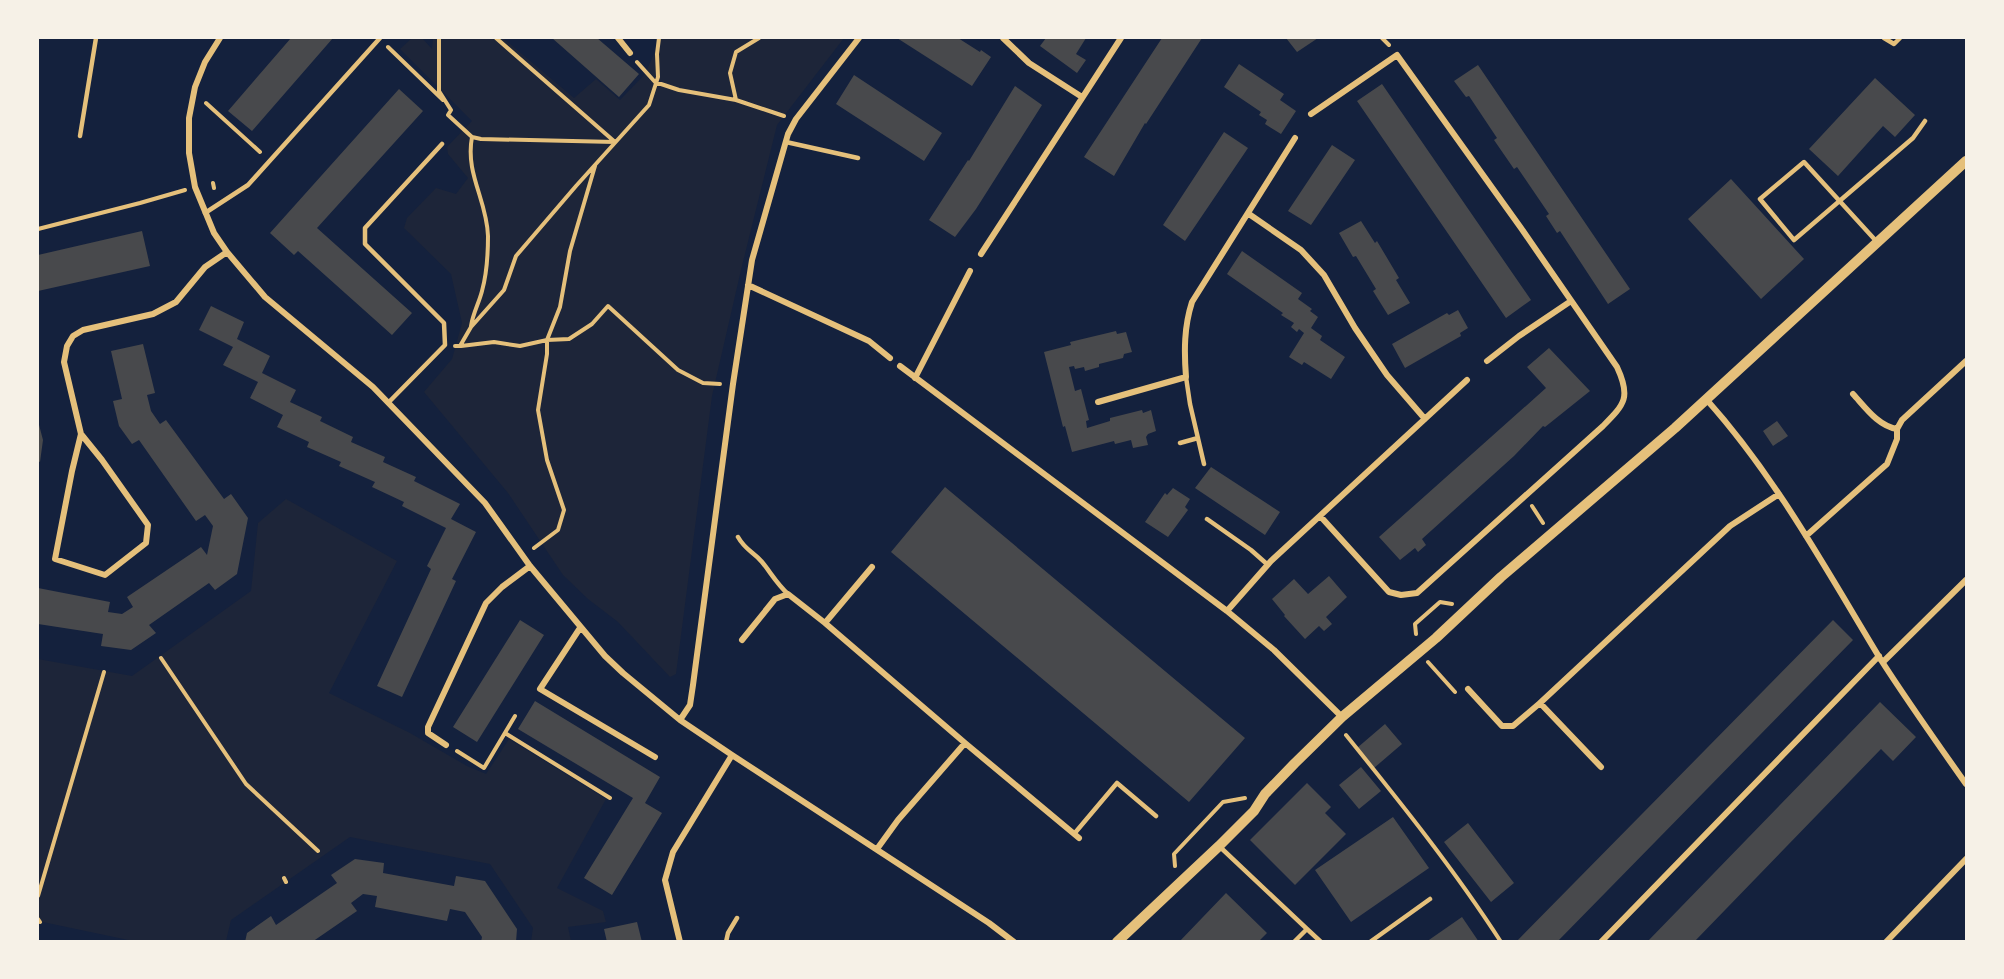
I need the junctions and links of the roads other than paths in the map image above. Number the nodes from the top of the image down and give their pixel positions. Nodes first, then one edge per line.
1 (96, 38) edge
2 (220, 38) edge
3 (379, 38) edge
4 (618, 38) edge
5 (859, 38) edge
6 (1003, 38) edge
7 (1121, 38) edge
8 (1884, 38) edge
9 (1900, 38) edge
10 (630, 53) road end
11 (1082, 97) junction
12 (1311, 114) dead end
13 (1926, 121) dead end
14 (80, 136) dead end
15 (1295, 138) dead end
16 (786, 142) junction
17 (442, 144) dead end
18 (858, 158) dead end
19 (1966, 161) edge
20 (1839, 202) junction
21 (205, 213) junction
22 (1249, 214) junction
23 (1878, 243) junction
24 (227, 252) junction
25 (981, 254) dead end
26 (970, 271) dead end
27 (748, 285) junction
28 (1571, 301) junction
29 (890, 358) dead end
30 (1487, 361) dead end
31 (1966, 361) edge
32 (900, 366) dead end
33 (1186, 377) junction
34 (915, 378) junction
35 (1467, 380) dead end
36 (1852, 394) dead end
37 (1706, 399) junction
38 (1098, 402) dead end
39 (388, 403) junction
40 (1425, 419) junction
41 (1897, 429) junction
42 (81, 434) junction
43 (1198, 438) junction
44 (1180, 443) dead end
45 (1204, 464) dead end
46 (1779, 494) junction
47 (1321, 517) junction
48 (1207, 519) dead end
49 (1806, 536) junction
50 (738, 537) dead end
51 (1268, 565) junction
52 (530, 566) junction
53 (872, 567) dead end
54 (1966, 580) edge
55 (788, 594) junction
56 (1227, 611) junction
57 (825, 623) junction
58 (580, 628) junction
59 (742, 640) dead end
60 (1881, 659) junction
61 (1468, 689) road end
62 (1540, 703) junction
63 (1342, 717) junction
64 (680, 720) junction
65 (965, 744) junction
66 (446, 745) road end
67 (732, 755) junction
68 (655, 757) dead end
69 (1602, 767) dead end
70 (1966, 784) edge
71 (1156, 816) dead end
72 (1076, 836) joint
73 (1219, 846) junction
74 (877, 849) junction
75 (1966, 859) edge
76 (1430, 899) dead end
77 (737, 918) dead end
78 (1306, 928) junction
79 (680, 942) edge
80 (726, 942) edge
81 (1014, 942) edge
82 (1117, 942) edge
83 (1294, 942) edge
84 (1321, 942) edge
85 (1370, 942) edge
86 (1601, 942) edge
87 (1886, 942) edge

1 - 14 lane
2 - 21 street
3 - 21 lane
4 - 10 street
5 - 16 street
6 - 11 street
7 - 11 street
8 - 9 lane
11 - 25 street
12 - 28 street
13 - 20 lane
15 - 22 street
16 - 18 lane
16 - 27 street
17 - 39 lane
19 - 23 street
20 - 20 lane
20 - 23 lane
21 - 24 street
22 - 33 street
22 - 40 street
23 - 37 street
24 - 39 street
24 - 42 street
26 - 34 street
27 - 29 street
27 - 64 street
28 - 30 street
28 - 47 street
31 - 41 street
32 - 34 street
33 - 38 street
33 - 43 lane
34 - 56 street
35 - 40 street
36 - 41 street
37 - 46 street
37 - 63 street
39 - 52 street
40 - 47 street
41 - 49 street
42 - 42 street
43 - 44 lane
43 - 45 lane
46 - 49 street
46 - 62 street
47 - 51 street
48 - 51 lane
49 - 60 street
50 - 55 lane
51 - 56 street
52 - 58 street
52 - 66 street
53 - 57 street
54 - 60 street
55 - 57 street
55 - 59 street
56 - 63 street
57 - 65 street
58 - 64 street
58 - 68 street
60 - 70 street
60 - 86 street
61 - 62 street
62 - 69 street
63 - 73 street
64 - 67 street
65 - 72 street
65 - 74 street
67 - 74 street
67 - 79 street
71 - 72 lane
73 - 78 lane
73 - 82 street
74 - 81 street
75 - 87 street
76 - 85 lane
77 - 80 lane
78 - 83 lane
78 - 84 lane

